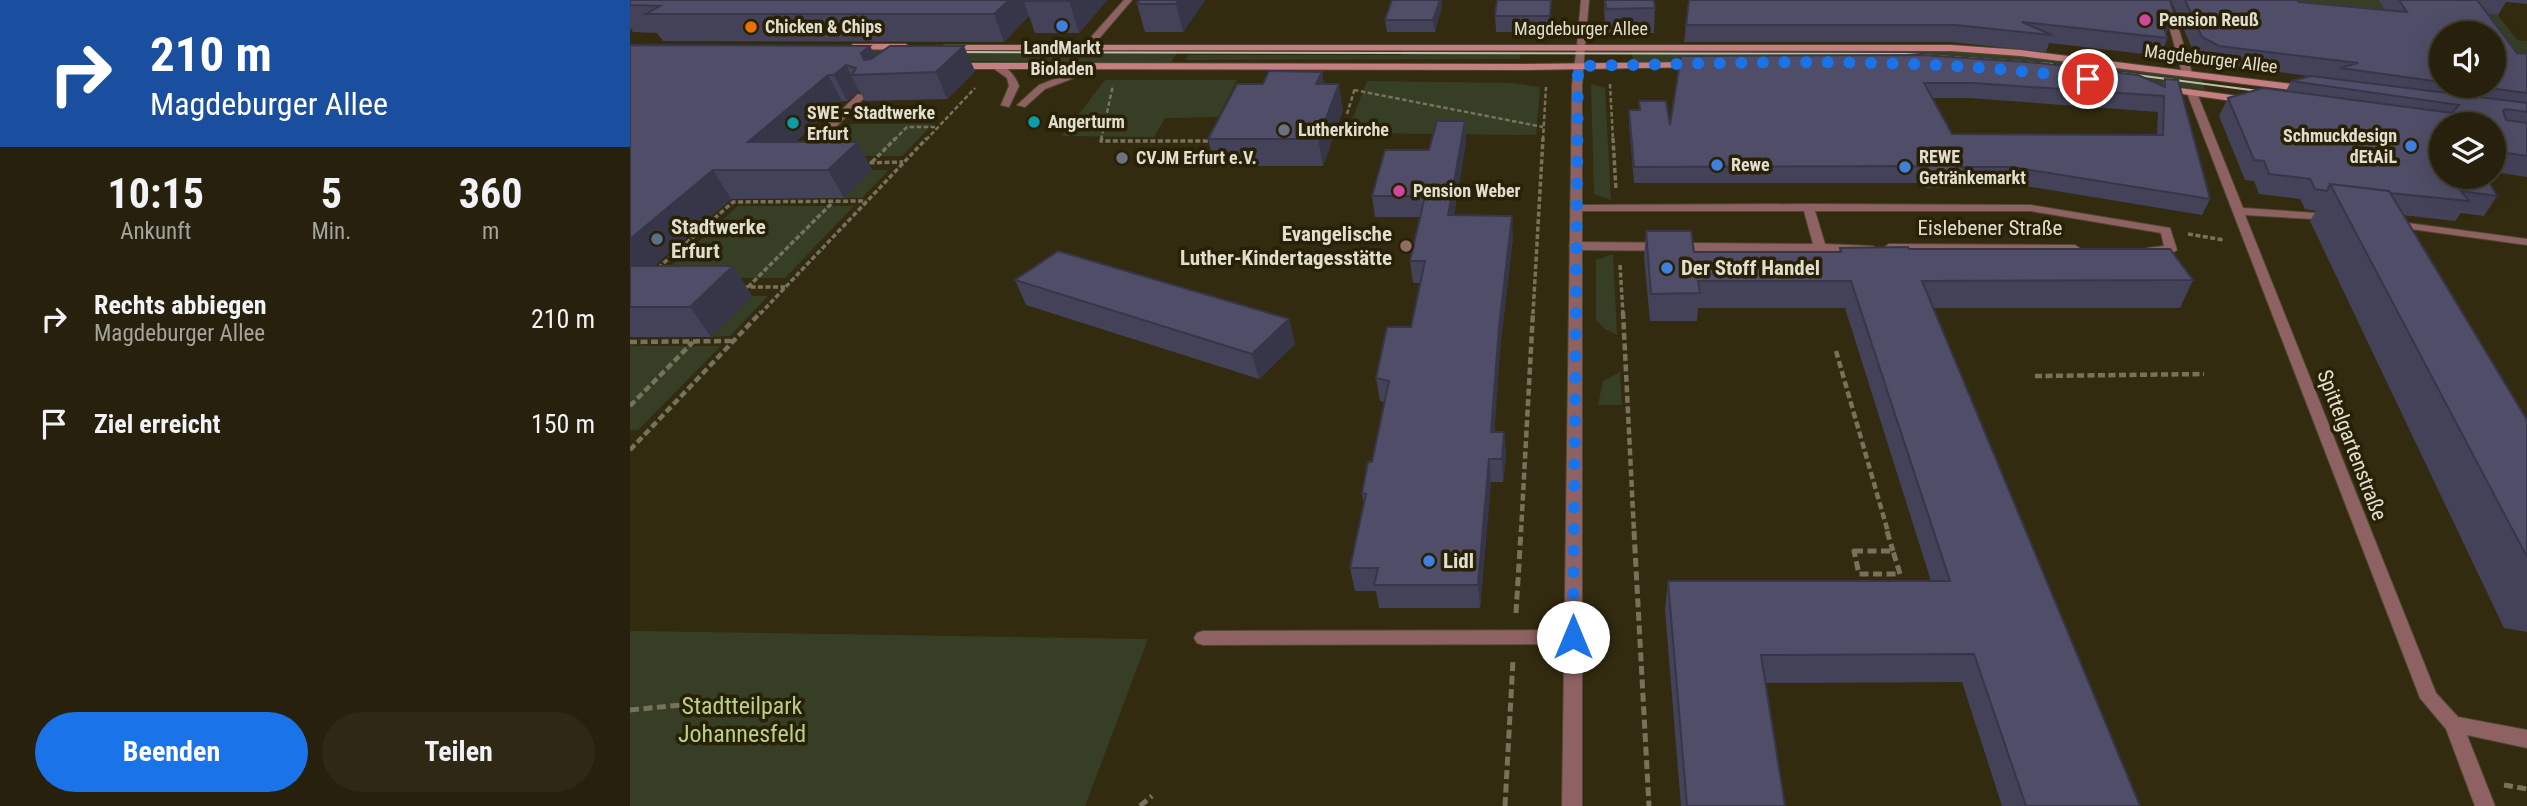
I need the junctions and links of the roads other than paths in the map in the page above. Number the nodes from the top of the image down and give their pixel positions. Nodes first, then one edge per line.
1 (1128, 0) edge
2 (1585, 0) edge
3 (2166, 0) edge
4 (1581, 46) junction
5 (845, 47) edge
6 (922, 47) edge
7 (934, 47) edge
8 (1087, 47) junction
9 (1715, 65) edge
10 (950, 66) edge
11 (995, 66) junction
12 (1097, 66) junction
13 (1578, 70) junction
14 (2187, 73) junction
15 (2153, 88) edge
16 (2325, 92) edge
17 (2192, 93) junction
18 (861, 96) edge
19 (2264, 103) edge
20 (1006, 105) dead end
21 (1021, 105) dead end
22 (813, 154) edge
23 (1808, 207) junction
24 (1576, 208) junction
25 (2237, 211) junction
26 (2350, 219) edge
27 (2389, 227) edge
28 (2527, 242) edge
29 (1575, 246) junction
30 (1820, 247) junction
31 (2090, 249) edge
32 (2144, 250) edge
33 (1573, 637) junction
34 (1203, 638) dead end
35 (2454, 724) junction
36 (2527, 739) edge
37 (1572, 806) edge
38 (2485, 806) edge

1 - 8 street
2 - 4 street
3 - 14 street
4 - 8 main road, Magdeburger Allee
4 - 13 street
4 - 14 main road, Magdeburger Allee
5 - 6 main road
7 - 8 main road, Magdeburger Allee
9 - 13 main road, Magdeburger Allee
10 - 11 main road, Magdeburger Allee
11 - 12 main road, Magdeburger Allee
11 - 20 street
12 - 13 main road, Magdeburger Allee
12 - 21 street
13 - 24 street
14 - 16 main road, Magdeburger Allee
15 - 17 main road, Magdeburger Allee
17 - 19 main road, Magdeburger Allee
17 - 25 street, Spittelgartenstraße
18 - 22 street
23 - 24 street, Eislebener Straße
23 - 30 street
23 - 32 street, Eislebener Straße
24 - 29 street
25 - 26 street
25 - 35 street, Spittelgartenstraße
27 - 28 street
29 - 30 street, Eislebener Straße
29 - 33 street
30 - 31 street, Eislebener Straße
33 - 34 street
33 - 37 street
35 - 36 street
35 - 38 street, Spittelgartenstraße

